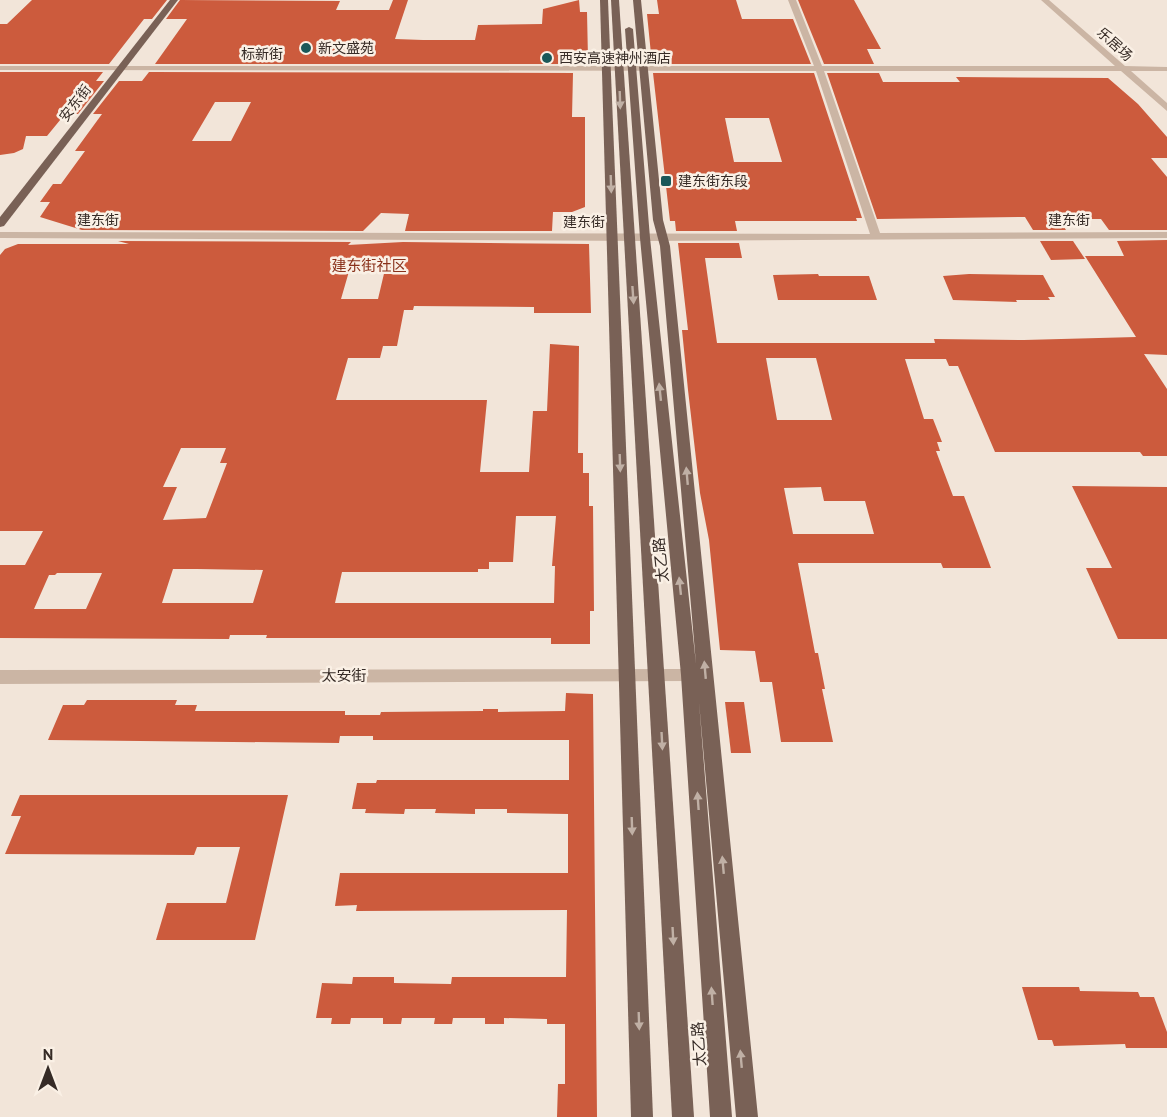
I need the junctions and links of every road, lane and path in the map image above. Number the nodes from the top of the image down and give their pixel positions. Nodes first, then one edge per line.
1 (174, 0) edge
2 (604, 0) edge
3 (615, 0) edge
4 (627, 0) edge
5 (637, 0) edge
6 (792, 0) edge
7 (1045, 0) edge
8 (120, 67) junction
9 (625, 67) junction
10 (0, 68) edge
11 (819, 68) junction
12 (1122, 69) junction
13 (1167, 69) edge
14 (1167, 108) edge
15 (0, 224) edge
16 (0, 235) edge
17 (1167, 235) edge
18 (876, 236) junction
19 (612, 237) junction
20 (663, 237) junction
21 (637, 238) junction
22 (627, 675) junction
23 (658, 675) junction
24 (689, 675) junction
25 (0, 677) edge
26 (642, 1117) edge
27 (683, 1117) edge
28 (721, 1117) edge
29 (747, 1117) edge

1 - 8 main road, 安东街
2 - 9 main road
3 - 9 main road, 太乙路
4 - 9 main road, 太乙路
5 - 9 main road
6 - 11 street
7 - 12 street, 乐居场
8 - 9 street, 标新街
8 - 10 street, 标新街
8 - 15 main road, 安东街
9 - 11 street, 标新街
9 -> 19 main road
9 - 20 main road
9 - 21 main road, 太乙路
11 - 12 street, 标新街
11 - 18 street
12 - 13 street, 标新街
12 - 14 street, 乐居场
16 - 19 street, 建东街
17 - 18 street, 建东街
18 - 20 street, 建东街
19 - 21 street, 建东街
19 -> 22 main road
20 - 21 street, 建东街
29 -> 20 main road
21 -> 23 main road, 太乙路
24 -> 21 main road, 太乙路
22 - 23 street, 太安街
22 - 25 street, 太安街
22 -> 26 main road
23 - 24 street, 太安街
23 -> 27 main road, 太乙路
28 -> 24 main road, 太乙路

